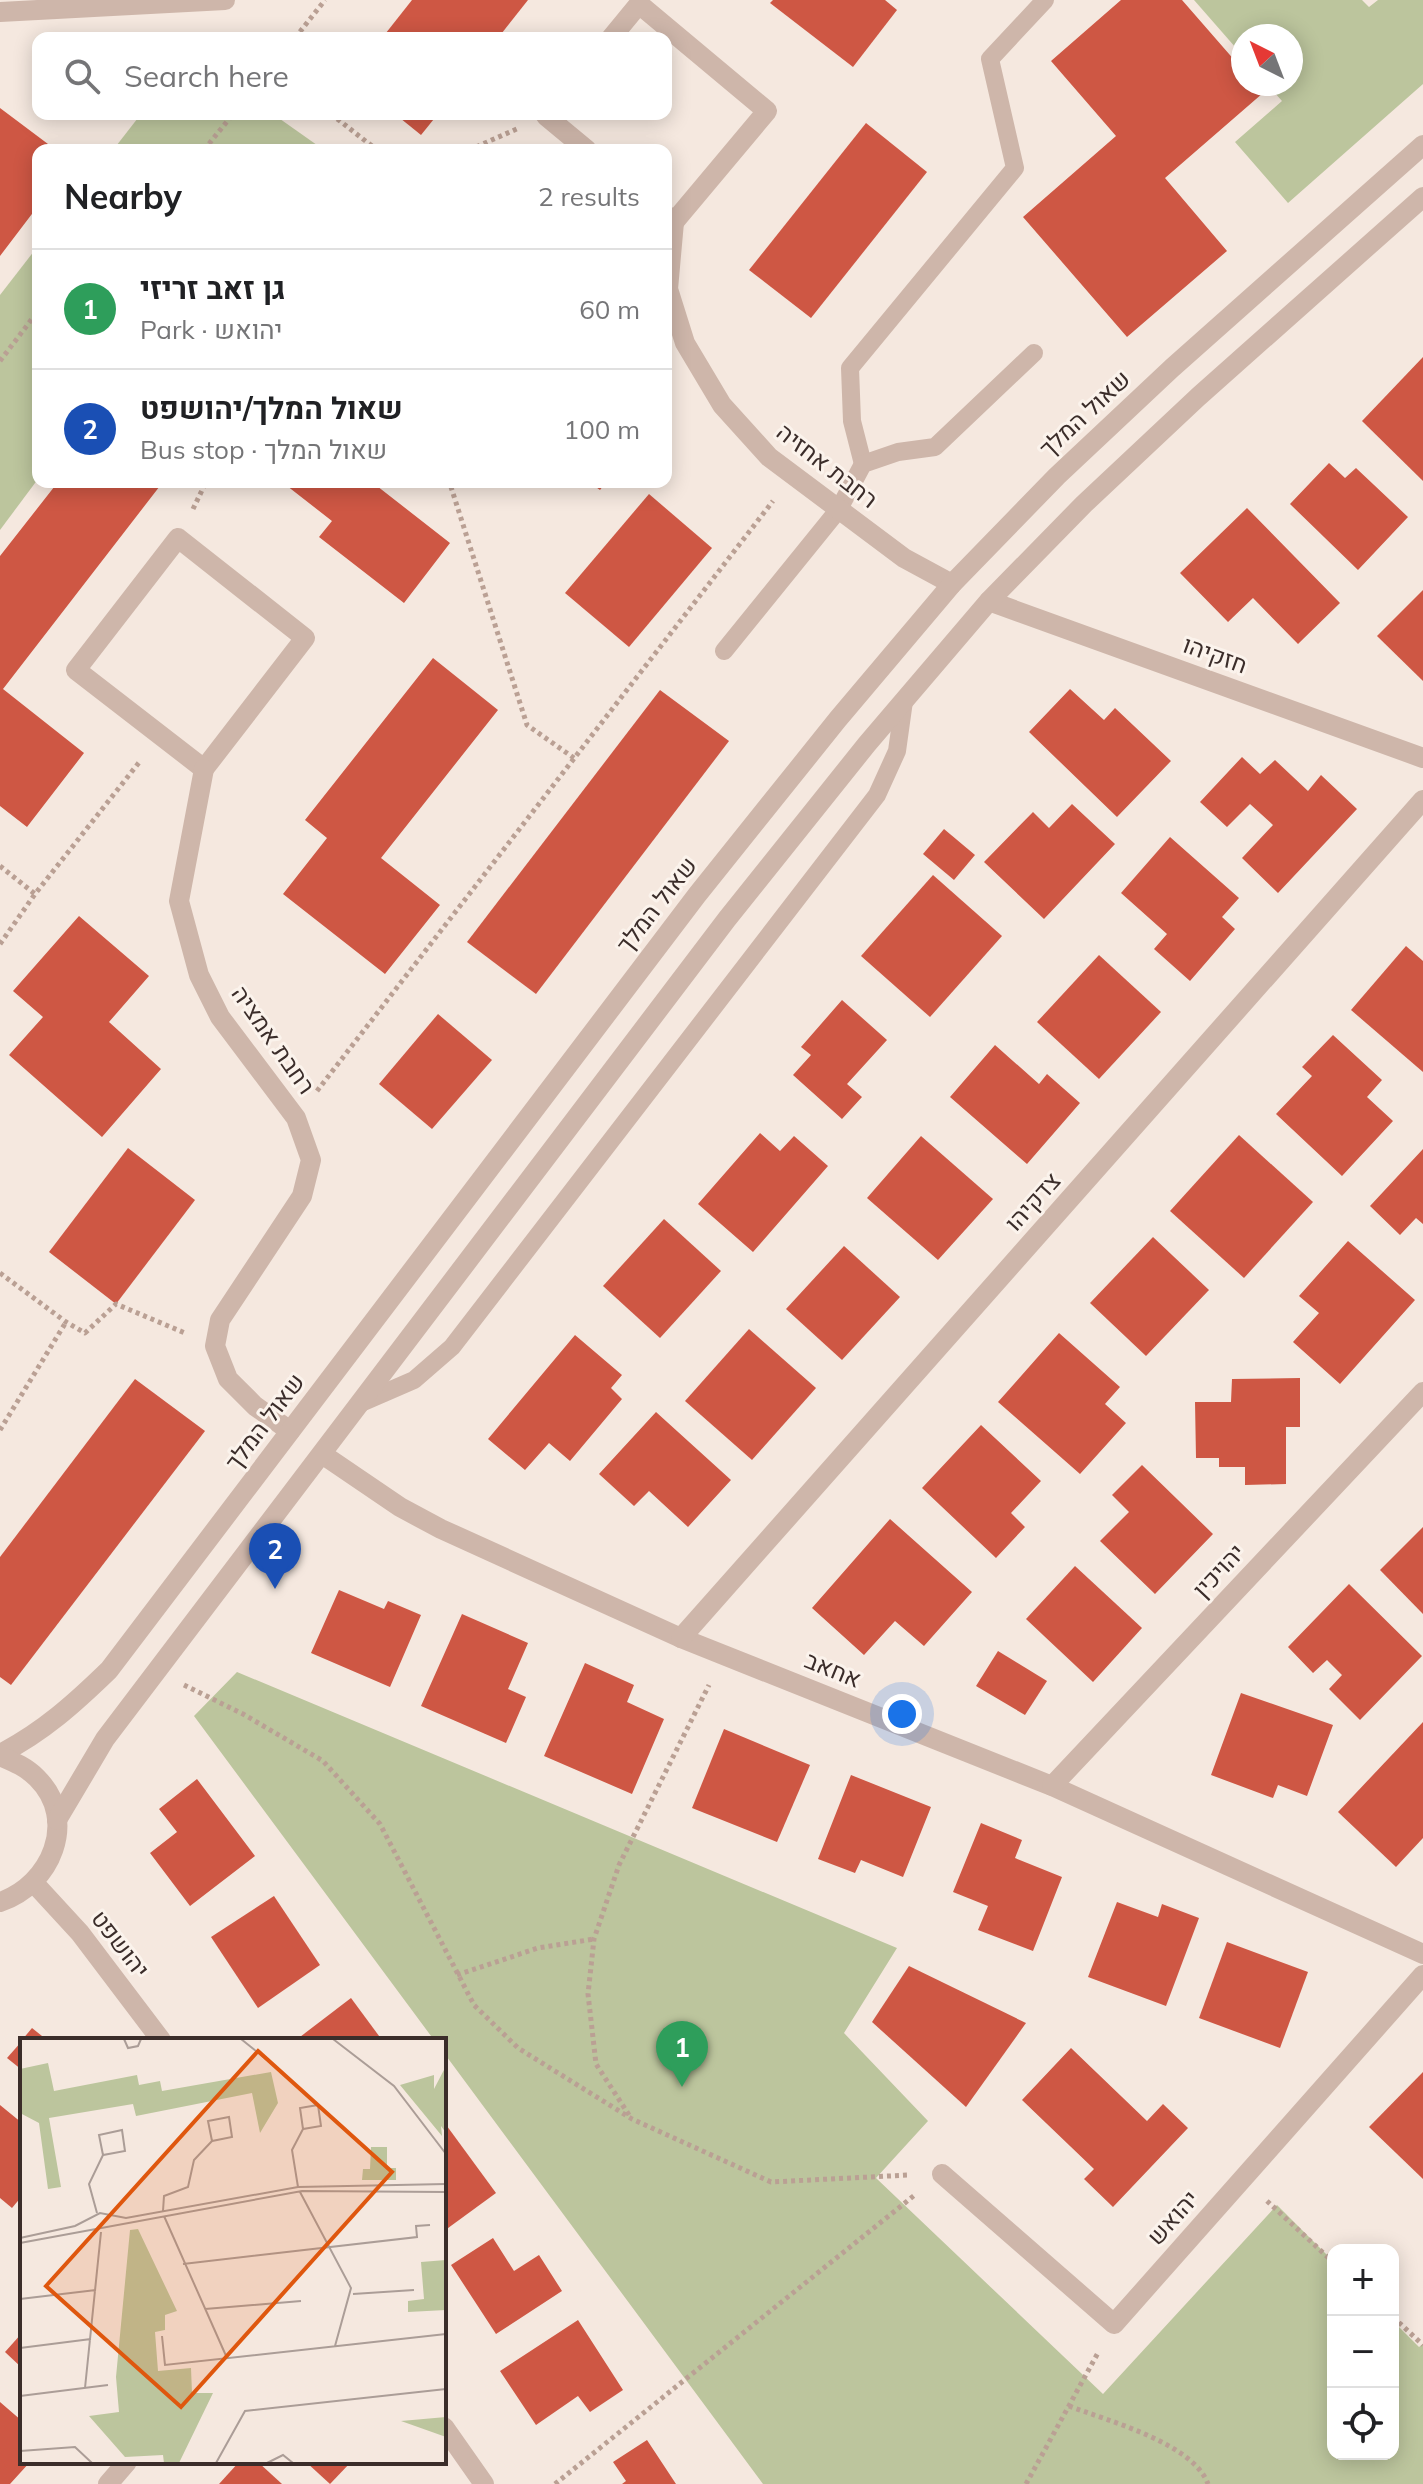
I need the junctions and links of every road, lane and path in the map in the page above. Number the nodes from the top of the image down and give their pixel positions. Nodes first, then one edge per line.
1 (225, 0) edge
2 (325, 0) edge
3 (1045, 0) edge
4 (0, 12) edge
5 (300, 32) edge
6 (616, 32) edge
7 (228, 120) edge
8 (339, 120) edge
9 (536, 120) edge
10 (553, 120) edge
11 (209, 144) edge
12 (369, 144) edge
13 (482, 144) edge
14 (580, 144) edge
15 (1423, 145) edge
16 (1423, 197) edge
17 (672, 217) edge
18 (672, 302) edge
19 (32, 319) edge
20 (1034, 353) dead end
21 (0, 361) edge
22 (863, 464) junction
23 (793, 475) junction
24 (451, 488) edge
25 (839, 509) junction
26 (952, 584) junction
27 (989, 601) junction
28 (724, 651) dead end
29 (904, 701) junction
30 (160, 735) junction
31 (574, 758) junction
32 (1423, 758) edge
33 (204, 769) junction
34 (1423, 800) edge
35 (0, 866) edge
36 (35, 894) junction
37 (0, 944) edge
38 (296, 1118) junction
39 (0, 1273) edge
40 (66, 1322) junction
41 (215, 1346) junction
42 (1423, 1392) edge
43 (361, 1403) junction
44 (0, 1430) edge
45 (290, 1431) junction
46 (322, 1454) junction
47 (681, 1638) junction
48 (724, 1655) junction
49 (156, 1672) junction
50 (0, 1755) edge
51 (1052, 1786) junction
52 (57, 1820) junction
53 (34, 1883) junction
54 (0, 1902) edge
55 (594, 1939) junction
56 (1423, 1954) edge
57 (457, 1975) junction
58 (1423, 1975) edge
59 (159, 2038) edge
60 (632, 2119) junction
61 (942, 2174) junction
62 (1243, 2178) junction
63 (1327, 2256) edge
64 (1399, 2323) edge
65 (1114, 2324) junction
66 (1423, 2345) edge
67 (1069, 2406) junction
68 (446, 2430) edge
69 (125, 2464) edge
70 (108, 2484) edge
71 (484, 2484) edge
72 (555, 2484) edge
73 (1026, 2484) edge
74 (1208, 2484) edge

1 - 4 street
2 - 5 path
3 - 22 lane
6 - 17 street, רחבת אחזיה
7 - 11 path
8 - 12 path
9 - 13 path
10 - 14 street
15 - 26 street, שאול המלך
16 - 27 street
18 - 23 street, רחבת אחזיה
19 - 21 path
20 - 22 lane
22 - 25 lane
23 - 25 street, רחבת אחזיה
23 - 31 path
24 - 31 path
25 - 26 street, רחבת אחזיה
25 - 28 lane
26 - 45 street, שאול המלך
27 - 29 street
27 - 32 street, חזקיהו
29 - 43 street
29 - 43 lane
30 - 33 street, רחבת אמציה
30 - 33 street, רחבת אמציה
30 - 36 path
31 - 38 path
33 - 38 street, רחבת אמציה
34 - 47 street, צדקיהו
35 - 36 path
36 - 37 path
38 - 41 street, רחבת אמציה
39 - 40 path
40 - 41 path
40 - 44 path
41 - 45 street
42 - 51 street, יהויכין
43 - 46 street
45 - 50 street, שאול המלך
46 - 47 street, אחאב
46 - 49 street
47 - 48 street, אחאב
48 - 51 street, אחאב
48 - 55 path
49 - 52 street
49 - 57 path
50 - 52 street
51 - 56 street, אחאב
52 - 53 street
53 - 54 street
53 - 59 street, יהושפט
55 - 57 path
55 - 60 path
57 - 60 path
58 - 62 street, יהואש
60 - 61 path
61 - 65 street
61 - 72 path
62 - 63 path
62 - 65 street, יהואש
64 - 66 path
65 - 67 path
67 - 73 path
67 - 74 path
68 - 71 street
69 - 70 street

